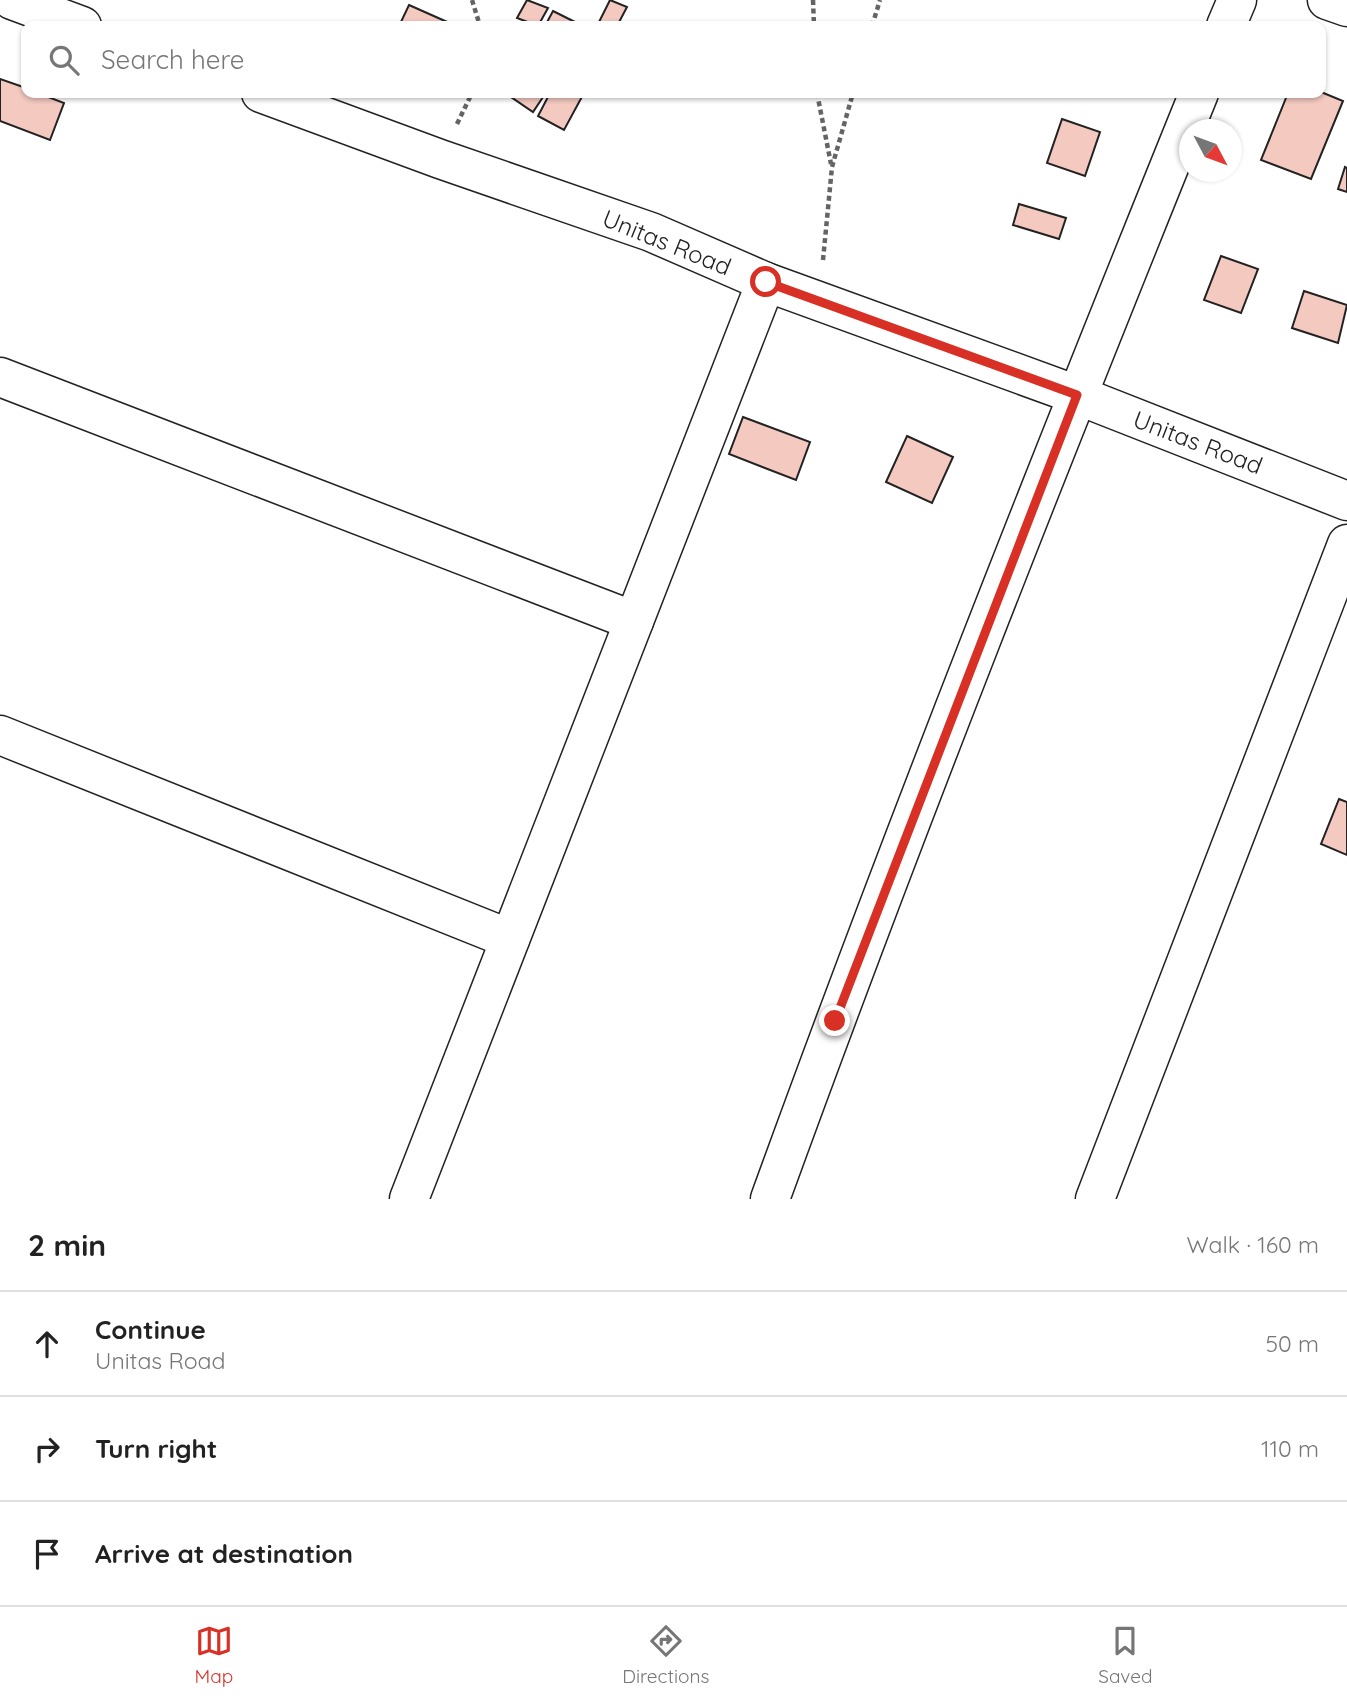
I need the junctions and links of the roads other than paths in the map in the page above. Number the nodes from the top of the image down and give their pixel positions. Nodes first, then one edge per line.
1 (12, 0) edge
2 (1237, 0) edge
3 (1327, 0) edge
4 (1347, 7) edge
5 (69, 21) edge
6 (1228, 21) edge
7 (275, 98) edge
8 (1197, 98) edge
9 (766, 282) junction
10 (0, 377) edge
11 (1077, 395) junction
12 (1347, 501) edge
13 (1347, 544) edge
14 (634, 621) junction
15 (0, 735) edge
16 (510, 939) junction
17 (409, 1199) edge
18 (770, 1199) edge
19 (1095, 1199) edge

1 - 5 street
2 - 6 street
3 - 4 street
7 - 9 street, Unitas Road
8 - 11 street
9 - 11 street, Unitas Road
9 - 14 street
10 - 14 street
11 - 12 street, Unitas Road
11 - 18 street
13 - 19 street
14 - 16 street
15 - 16 street
16 - 17 street

